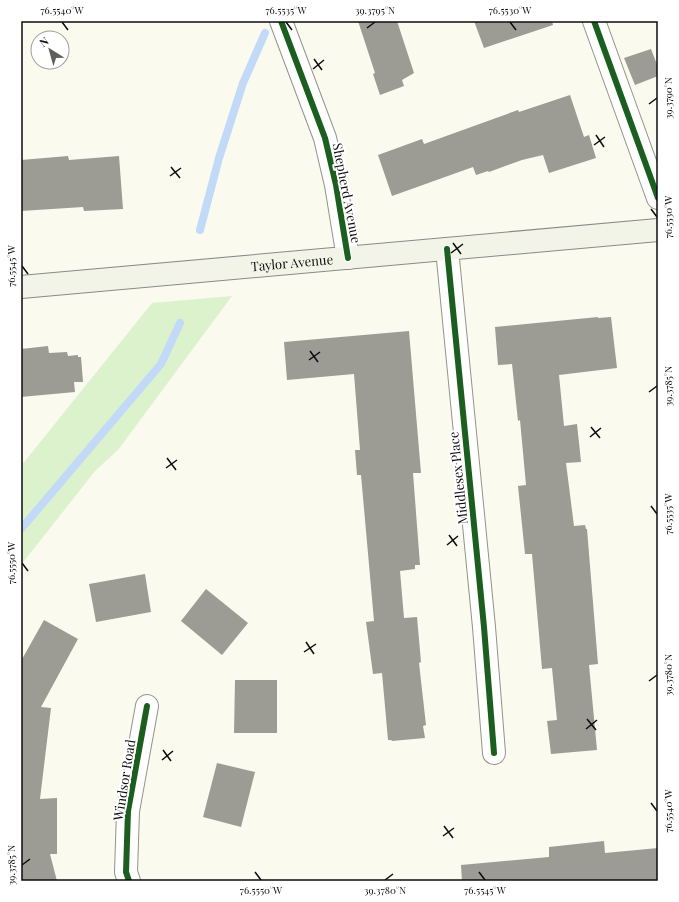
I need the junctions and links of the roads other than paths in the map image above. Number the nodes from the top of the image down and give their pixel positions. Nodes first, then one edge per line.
1 (281, 21) edge
2 (594, 21) edge
3 (658, 198) edge
4 (658, 230) edge
5 (447, 249) junction
6 (348, 258) junction
7 (21, 288) edge
8 (147, 706) dead end
9 (494, 753) dead end
10 (129, 881) edge

1 - 6 street, Shepherd Avenue
2 - 3 street
4 - 5 main road, Taylor Avenue
5 - 6 main road, Taylor Avenue
5 - 9 street, Middlesex Place
6 - 7 main road, Taylor Avenue
8 - 10 street, Windsor Road

